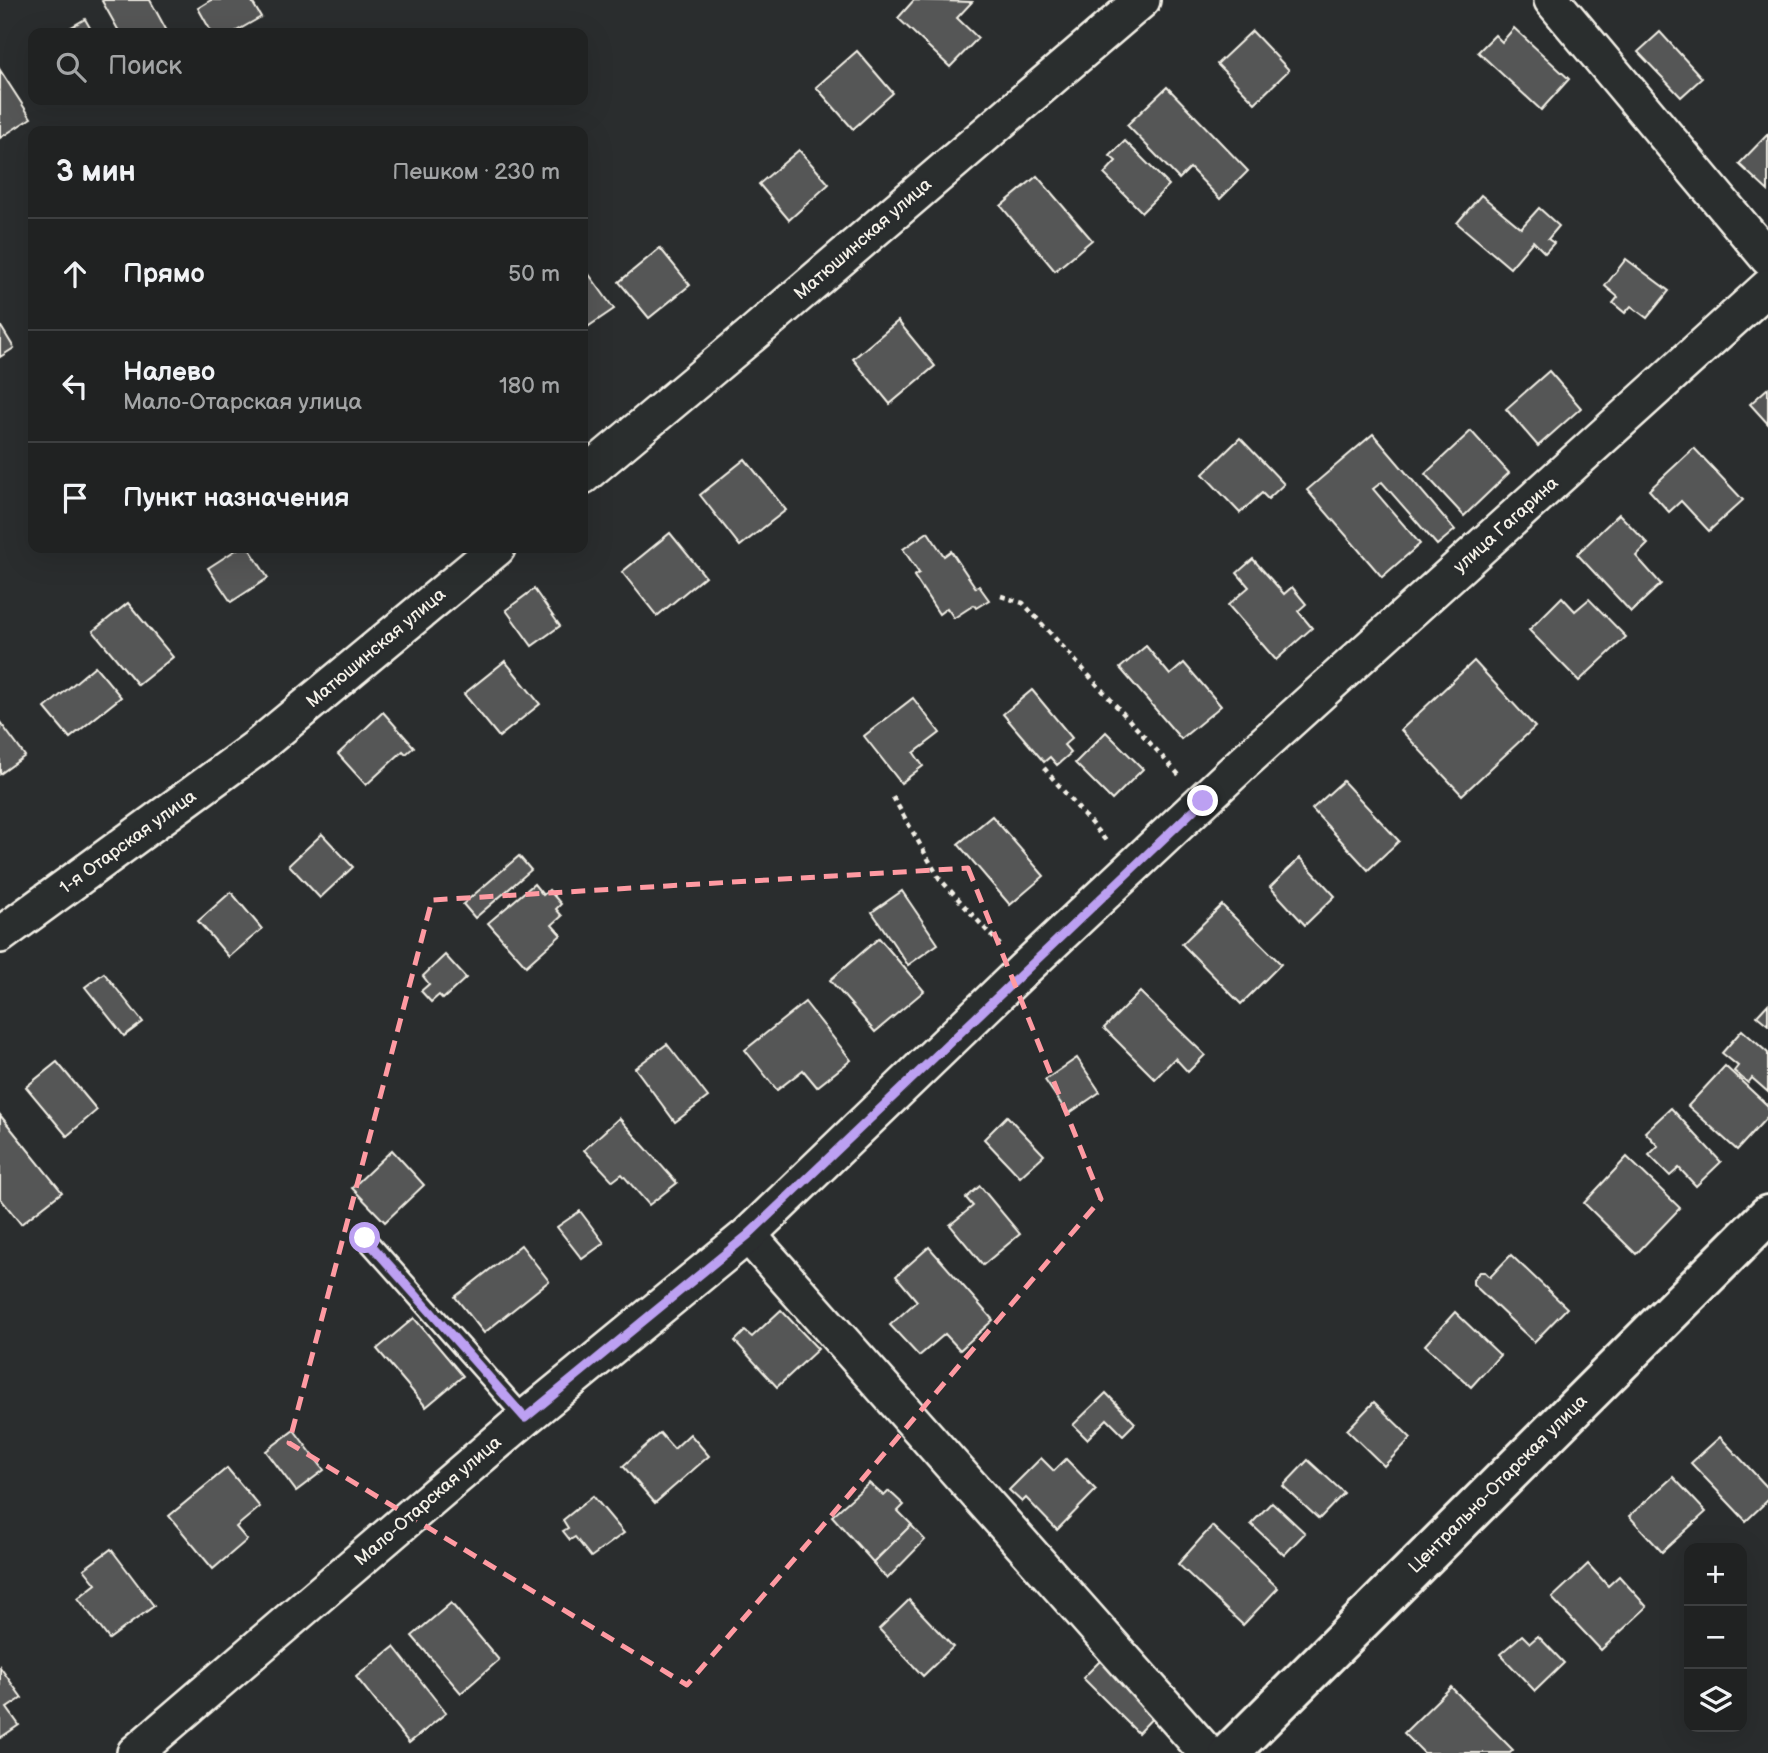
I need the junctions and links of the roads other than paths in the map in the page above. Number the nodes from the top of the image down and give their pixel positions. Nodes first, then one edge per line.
1 (1142, 0) edge
2 (1552, 0) edge
3 (1768, 258) edge
4 (1768, 287) edge
5 (588, 472) edge
6 (491, 553) edge
7 (256, 748) joint
8 (1244, 762) joint
9 (4, 924) edge
10 (1768, 1215) edge
11 (748, 1235) junction
12 (365, 1238) dead end
13 (525, 1418) junction
14 (135, 1753) edge
15 (1207, 1753) edge
16 (1228, 1753) edge

1 - 5 street, Матюшинская улица
2 - 3 street
4 - 8 street, улица Гагарина
6 - 7 street, Матюшинская улица
7 - 9 street, 1-я Отарская улица
8 - 11 street, Мало-Отарская улица
10 - 16 street, Центрально-Отарская улица
11 - 13 street, Мало-Отарская улица
11 - 15 street
12 - 13 lane
13 - 14 street, Мало-Отарская улица

